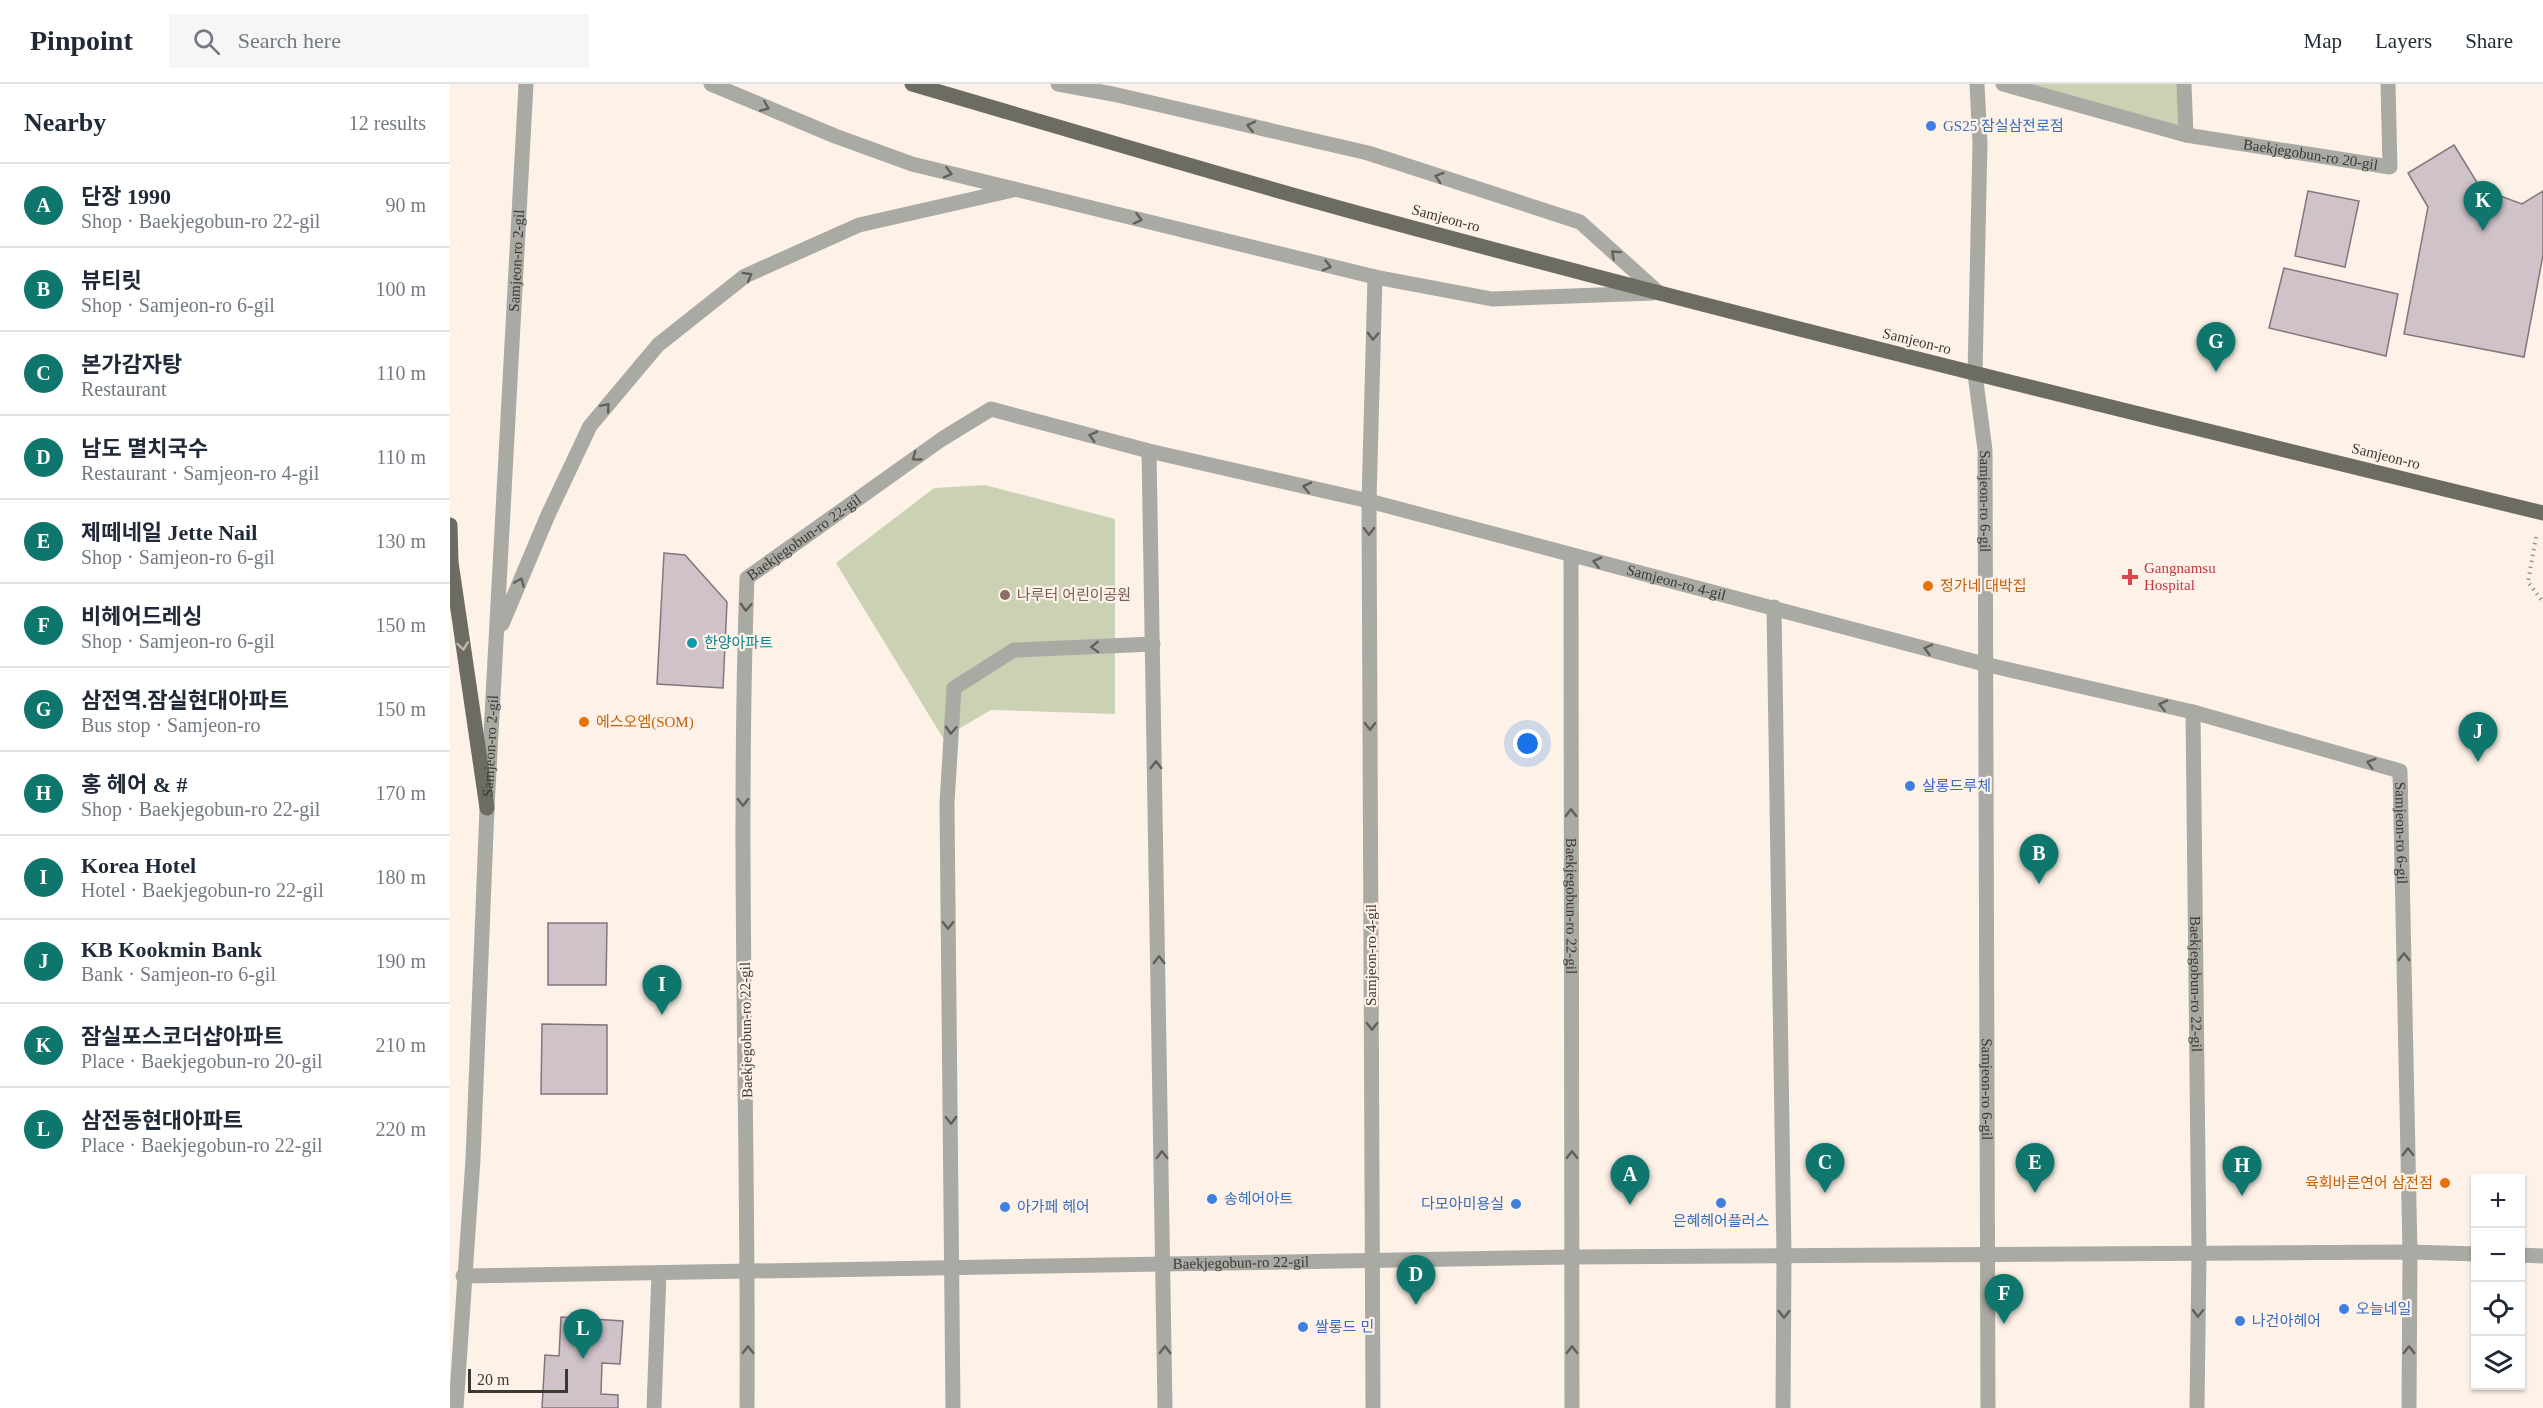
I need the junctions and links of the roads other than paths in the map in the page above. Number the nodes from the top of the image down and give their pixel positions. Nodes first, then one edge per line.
1 (526, 84) edge
2 (711, 84) edge
3 (912, 84) edge
4 (1058, 84) edge
5 (1977, 84) edge
6 (2003, 84) edge
7 (2184, 84) edge
8 (2388, 84) edge
9 (1113, 89) edge
10 (2186, 135) junction
11 (1017, 189) junction
12 (1375, 277) junction
13 (1659, 292) junction
14 (1975, 374) junction
15 (1149, 451) junction
16 (1369, 501) junction
17 (2542, 513) edge
18 (450, 525) edge
19 (1570, 555) junction
20 (1774, 607) junction
21 (497, 635) junction
22 (1153, 644) junction
23 (1984, 664) junction
24 (2193, 712) junction
25 (487, 808) junction
26 (2410, 1252) junction
27 (2471, 1254) edge
28 (1986, 1255) junction
29 (2199, 1255) junction
30 (1784, 1256) junction
31 (2525, 1256) edge
32 (2543, 1256) edge
33 (1572, 1257) junction
34 (1373, 1260) junction
35 (1164, 1265) junction
36 (953, 1269) junction
37 (748, 1272) junction
38 (659, 1273) junction
39 (463, 1276) junction
40 (456, 1408) edge
41 (654, 1408) edge
42 (747, 1408) edge
43 (953, 1408) edge
44 (1165, 1408) edge
45 (1373, 1408) edge
46 (1572, 1408) edge
47 (1783, 1408) edge
48 (1988, 1408) edge
49 (2197, 1408) edge
50 (2409, 1408) edge

1 - 21 street, Samjeon-ro 2-gil
2 -> 11 street
3 - 13 main road, Samjeon-ro
4 - 9 street
5 - 14 street
6 - 10 street, Baekjegobun-ro 20-gil
7 - 10 street
8 - 10 street, Baekjegobun-ro 20-gil
13 -> 9 street
11 -> 12 street
21 -> 11 street
12 - 13 street
12 -> 16 street, Samjeon-ro 4-gil
13 - 14 main road, Samjeon-ro
14 - 17 main road, Samjeon-ro
14 - 23 street, Samjeon-ro 6-gil
16 -> 15 street, Samjeon-ro 4-gil
15 - 22 street, Baekjegobun-ro 22-gil
15 -> 37 street, Baekjegobun-ro 22-gil
16 - 19 street, Samjeon-ro 4-gil
16 -> 34 street, Samjeon-ro 4-gil
18 -> 25 main road
20 -> 19 street, Samjeon-ro 4-gil
33 -> 19 street, Baekjegobun-ro 22-gil
23 -> 20 street, Samjeon-ro 4-gil
20 - 30 street
21 - 25 street, Samjeon-ro 2-gil
35 -> 22 street, Baekjegobun-ro 22-gil
22 -> 36 street
24 -> 23 street, Samjeon-ro 6-gil
23 - 28 street, Samjeon-ro 6-gil
26 -> 24 street, Samjeon-ro 6-gil
24 - 29 street, Baekjegobun-ro 22-gil
25 - 39 street, Samjeon-ro 2-gil
26 - 27 street, Baekjegobun-ro 22-gil
26 - 29 street, Baekjegobun-ro 22-gil
50 -> 26 street
28 - 29 street, Baekjegobun-ro 22-gil
28 - 30 street, Baekjegobun-ro 22-gil
28 - 48 street, Samjeon-ro 6-gil
29 -> 49 street, Baekjegobun-ro 22-gil
30 - 33 street, Baekjegobun-ro 22-gil
30 -> 47 street
31 - 32 street
33 - 34 street, Baekjegobun-ro 22-gil
46 -> 33 street, Baekjegobun-ro 22-gil
34 - 35 street, Baekjegobun-ro 22-gil
34 - 45 street, Samjeon-ro 4-gil
35 - 36 street, Baekjegobun-ro 22-gil
44 -> 35 street, Baekjegobun-ro 22-gil
36 - 37 street, Baekjegobun-ro 22-gil
36 - 43 street
37 - 38 street, Baekjegobun-ro 22-gil
42 -> 37 street, Baekjegobun-ro 22-gil
38 - 39 street, Baekjegobun-ro 22-gil
38 - 41 street
39 - 40 street, Samjeon-ro 2-gil

